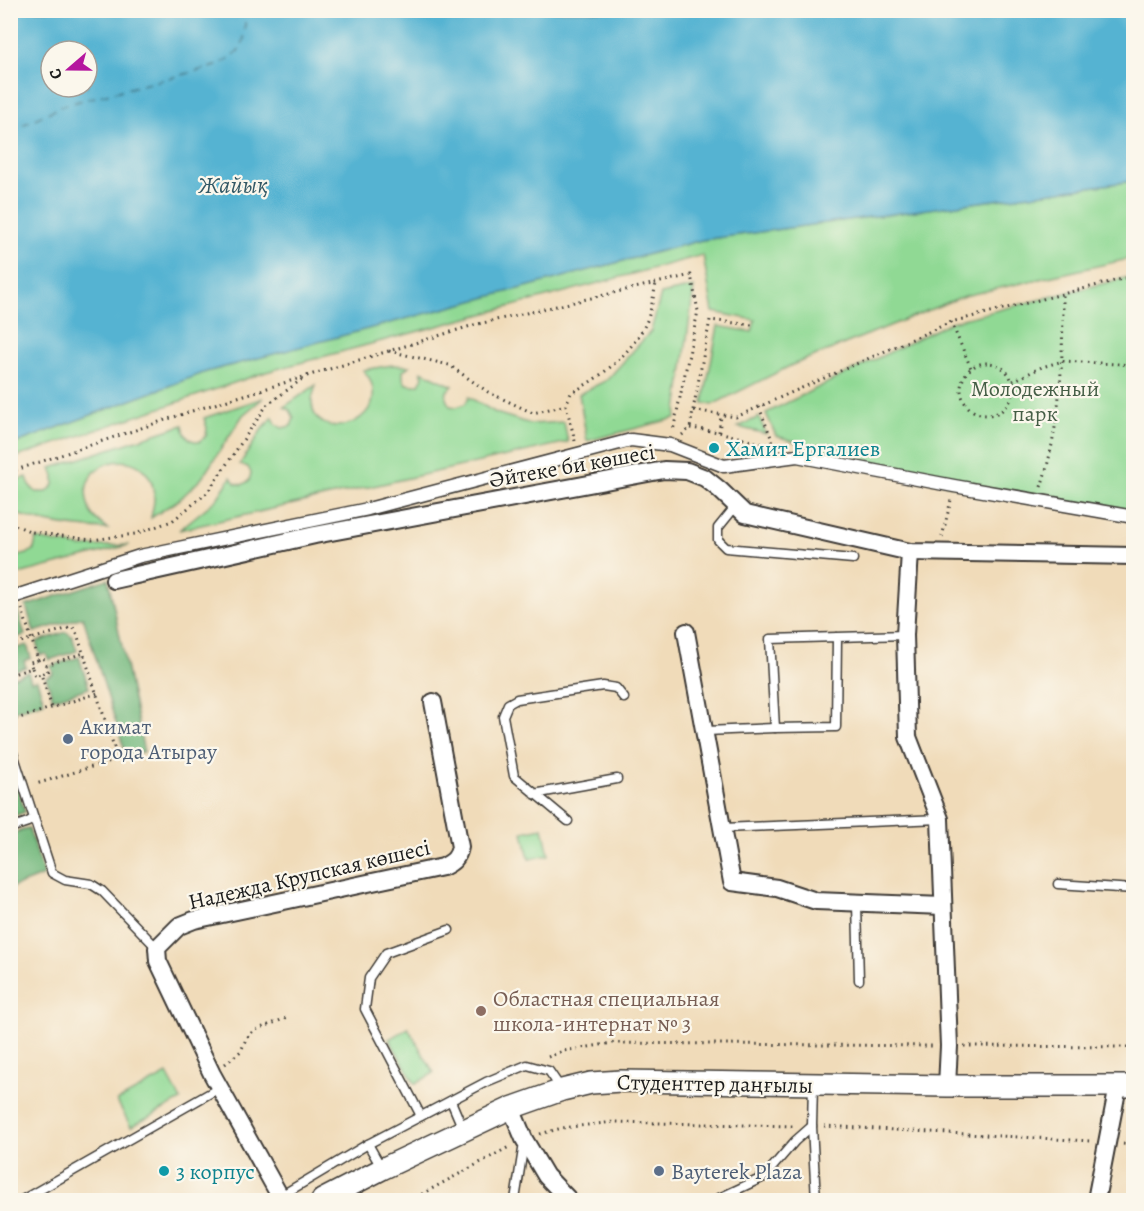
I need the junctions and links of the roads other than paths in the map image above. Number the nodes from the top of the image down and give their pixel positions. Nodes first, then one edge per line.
1 (735, 507) junction
2 (1134, 517) edge
3 (910, 552) junction
4 (1134, 556) edge
5 (853, 559) dead end
6 (114, 580) dead end
7 (14, 597) edge
8 (686, 632) dead end
9 (905, 635) junction
10 (837, 637) junction
11 (624, 698) dead end
12 (433, 702) dead end
13 (775, 728) junction
14 (706, 731) junction
15 (10, 744) edge
16 (617, 779) dead end
17 (534, 794) junction
18 (34, 818) junction
19 (940, 819) junction
20 (568, 821) dead end
21 (10, 828) edge
22 (723, 828) junction
23 (1058, 884) dead end
24 (1134, 889) edge
25 (857, 904) junction
26 (943, 906) junction
27 (449, 930) dead end
28 (157, 948) junction
29 (859, 980) dead end
30 (215, 1081) junction
31 (813, 1084) junction
32 (947, 1086) junction
33 (1126, 1086) edge
34 (562, 1090) junction
35 (451, 1101) junction
36 (512, 1108) junction
37 (421, 1116) junction
38 (812, 1126) junction
39 (463, 1129) junction
40 (524, 1139) junction
41 (368, 1144) junction
42 (382, 1168) junction
43 (281, 1199) edge
44 (22, 1200) edge
45 (322, 1200) edge
46 (515, 1200) edge
47 (569, 1200) edge
48 (716, 1200) edge
49 (816, 1200) edge
50 (1096, 1200) edge

1 - 3 street, Әйтеке би көшесі
1 - 5 lane
1 - 6 street, Әйтеке би көшесі
2 - 7 street
3 - 4 street, Әйтеке би көшесі
3 - 9 street
8 - 14 street
9 - 10 lane
9 - 19 street
10 - 13 lane
10 - 13 lane
11 - 17 lane
12 - 28 street, Надежда Крупская көшесі
13 - 14 lane
14 - 22 street
15 - 18 lane
16 - 17 lane
17 - 20 lane
18 - 21 lane
18 - 28 lane
19 - 22 lane
19 - 26 street
22 - 25 street
23 - 24 lane
25 - 26 street
25 - 29 lane
26 - 32 street
27 - 37 lane
28 - 30 street
30 - 43 street
30 - 44 lane
31 - 32 street, Студенттер даңғылы
31 - 34 street, Студенттер даңғылы
31 - 38 lane
32 - 33 street, Студенттер даңғылы
33 - 50 street
34 - 35 lane
34 - 36 street, Студенттер даңғылы
35 - 37 lane
35 - 39 lane
36 - 39 street, Студенттер даңғылы
36 - 40 street
37 - 41 lane
38 - 48 lane
38 - 49 lane
39 - 42 street, Студенттер даңғылы
40 - 46 lane
40 - 47 street
41 - 42 lane
41 - 43 lane
42 - 45 street, Студенттер даңғылы

